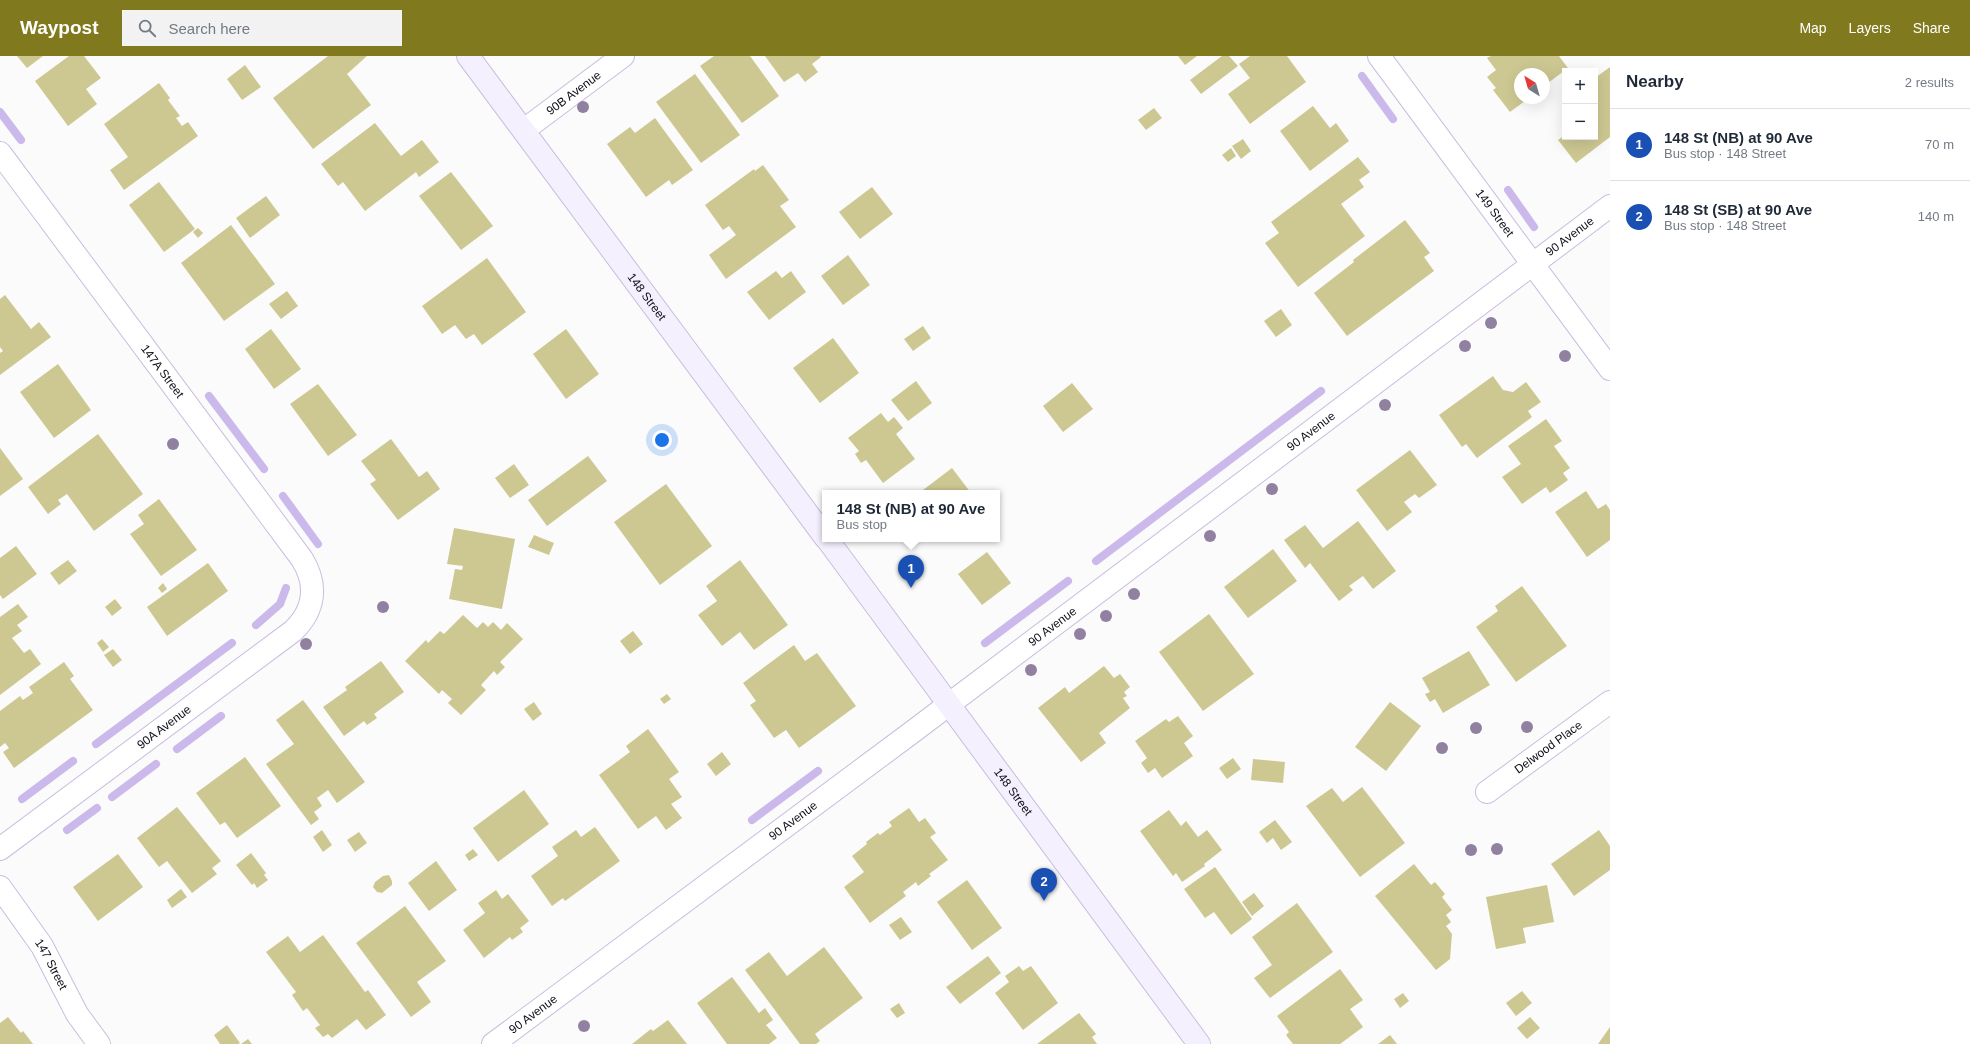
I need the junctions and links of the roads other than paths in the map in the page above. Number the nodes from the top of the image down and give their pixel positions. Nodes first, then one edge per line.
1 (468, 56) edge
2 (623, 56) edge
3 (1379, 56) edge
4 (524, 130) junction
5 (0, 153) edge
6 (1610, 206) edge
7 (1532, 264) junction
8 (1610, 369) edge
9 (822, 533) edge
10 (829, 542) edge
11 (313, 594) joint
12 (1610, 702) edge
13 (949, 704) junction
14 (1487, 792) dead end
15 (0, 849) edge
16 (0, 887) edge
17 (99, 1044) edge
18 (493, 1044) edge
19 (1199, 1044) edge

1 - 4 street, 148 Street
2 - 4 street, 90B Avenue
3 - 7 street, 149 Street
4 - 9 street, 148 Street
5 - 11 street, 147A Street
6 - 7 street, 90 Avenue
7 - 8 street, 149 Street
7 - 13 street, 90 Avenue
10 - 13 street, 148 Street
11 - 15 street, 90A Avenue
12 - 14 street, Delwood Place
13 - 18 street, 90 Avenue
13 - 19 street, 148 Street
16 - 17 street, 147 Street

